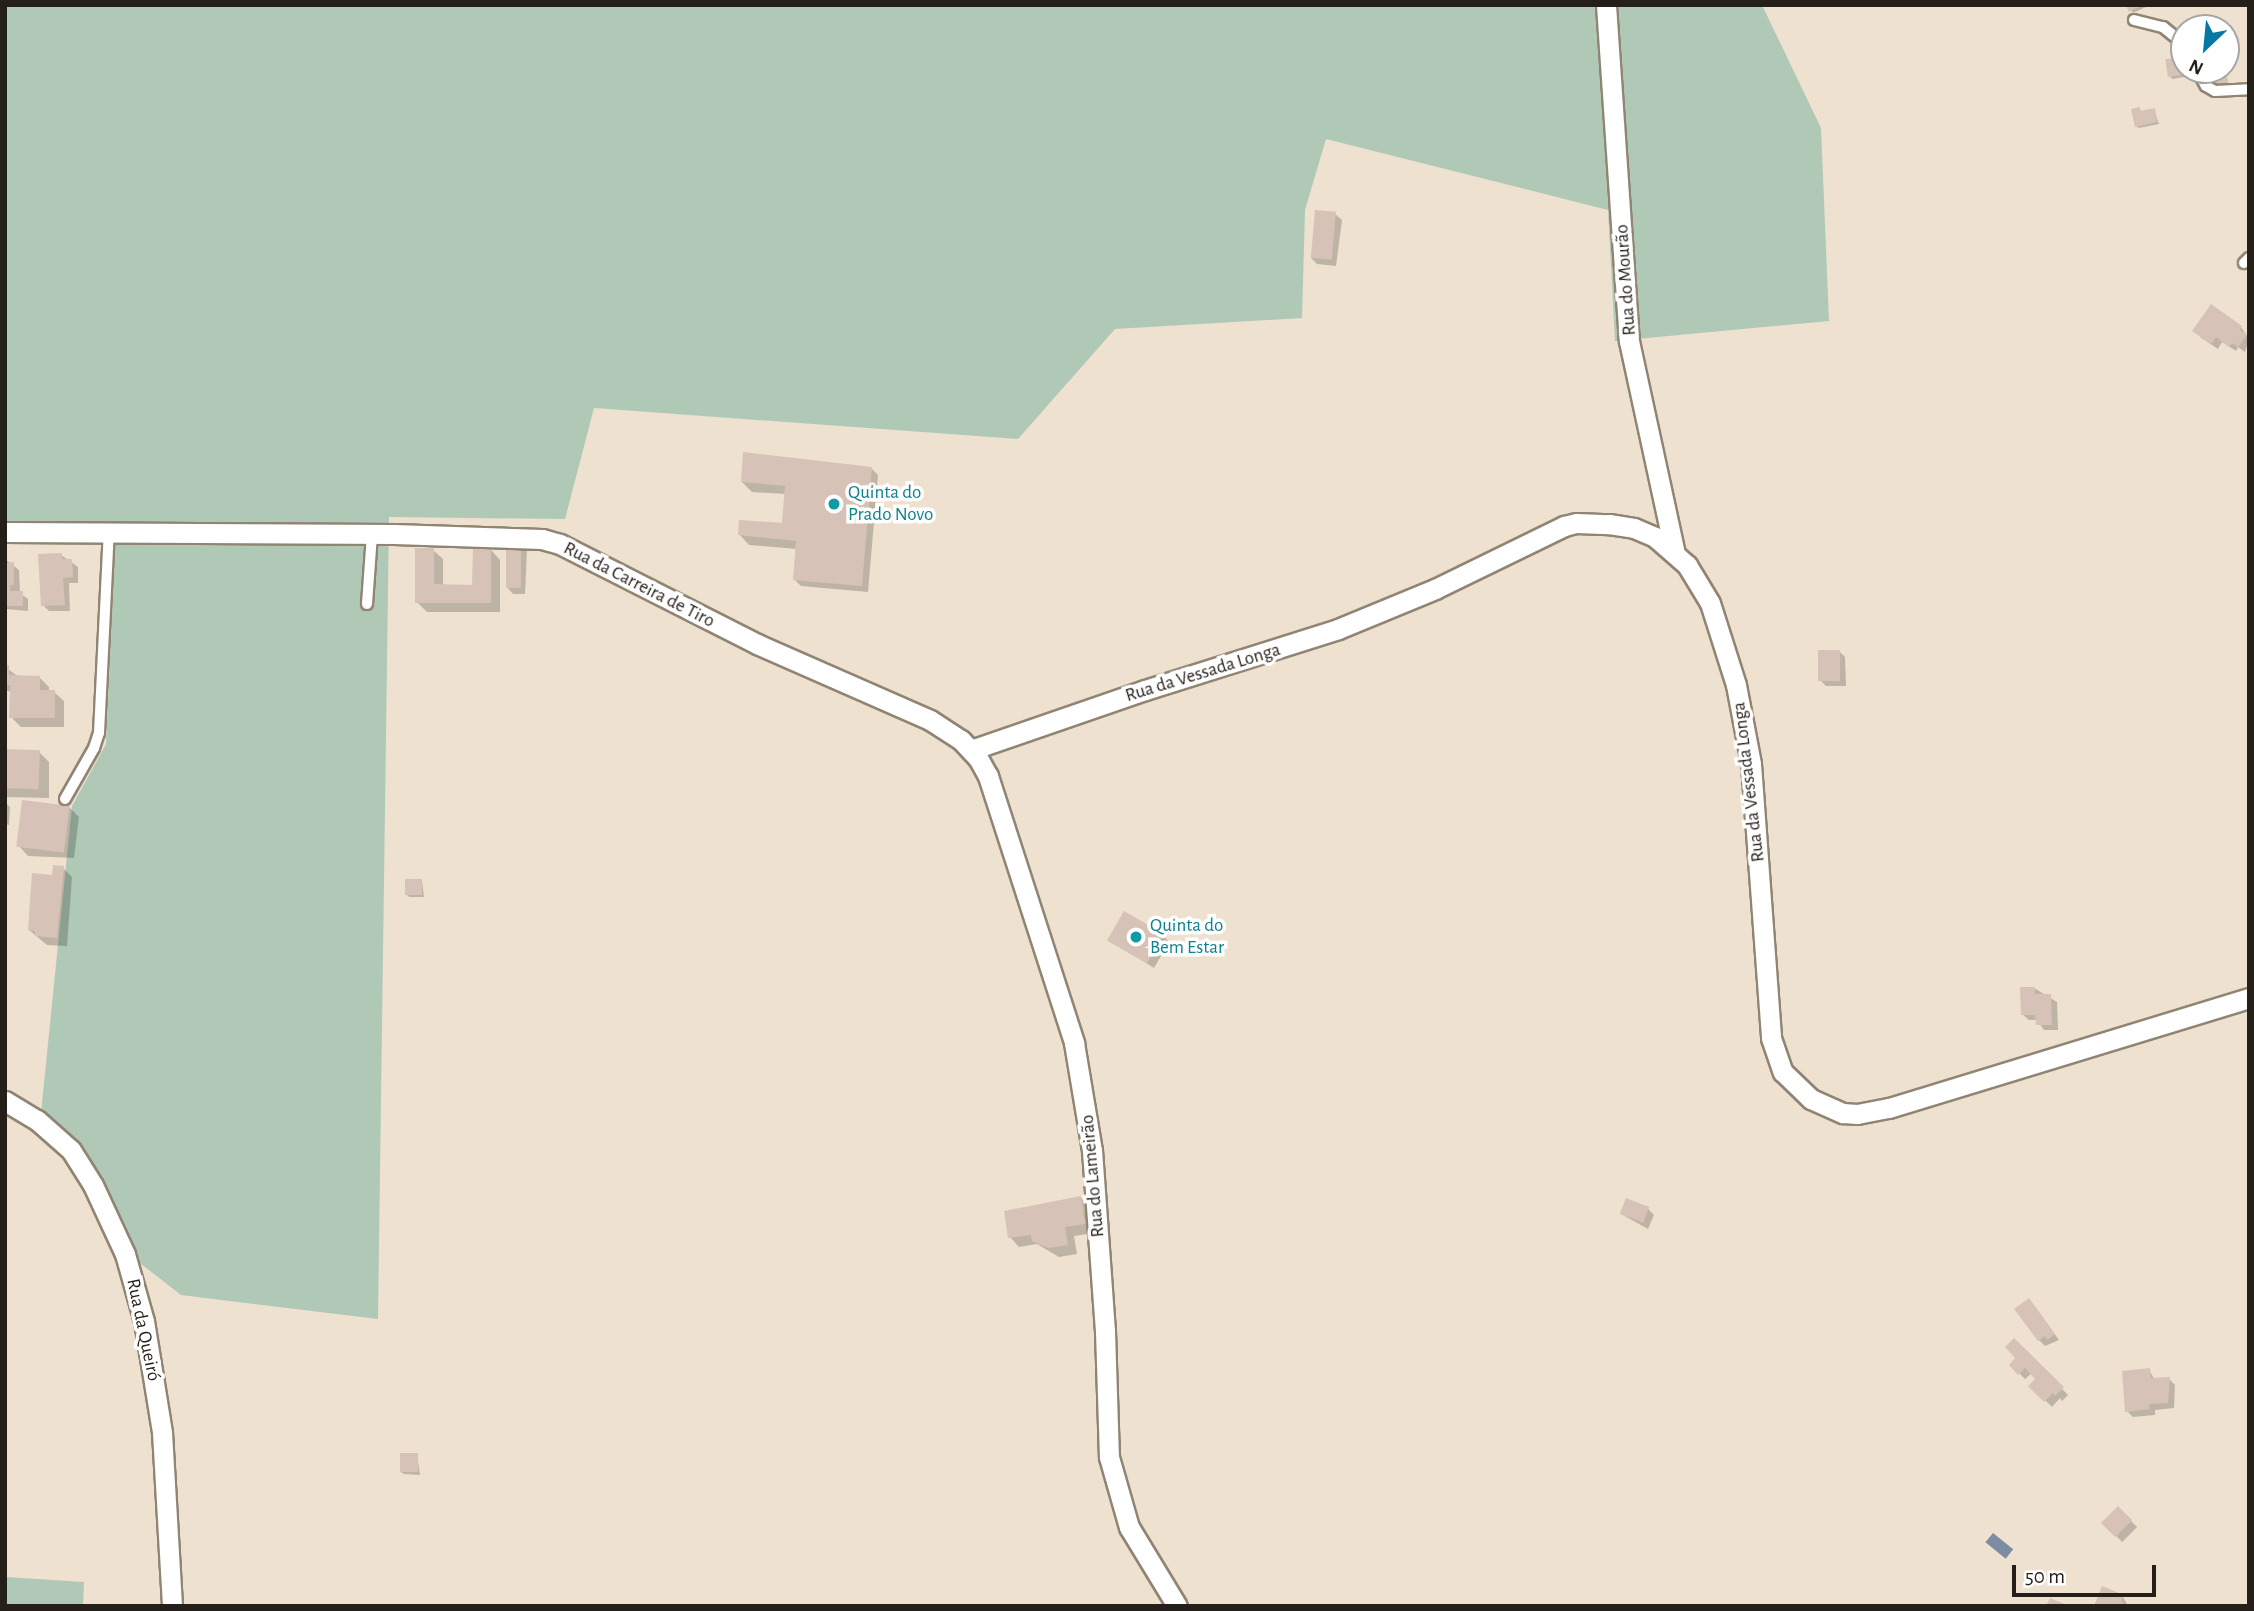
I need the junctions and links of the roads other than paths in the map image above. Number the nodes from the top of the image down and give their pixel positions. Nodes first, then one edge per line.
1 (1606, 5) edge
2 (2134, 20) dead end
3 (2170, 33) edge
4 (2207, 84) edge
5 (2249, 89) edge
6 (5, 532) edge
7 (109, 532) junction
8 (372, 534) junction
9 (1674, 550) junction
10 (367, 604) dead end
11 (971, 750) junction
12 (65, 799) dead end
13 (2249, 998) edge
14 (5, 1101) edge
15 (172, 1606) edge
16 (1177, 1606) edge

1 - 9 street, Rua do Mourão
2 - 3 lane
4 - 5 lane
6 - 7 street, Rua da Carreira de Tiro
7 - 8 street, Rua da Carreira de Tiro
7 - 12 lane
8 - 10 lane
8 - 11 street, Rua da Carreira de Tiro
9 - 11 street, Rua da Vessada Longa
9 - 13 street, Rua da Vessada Longa
11 - 16 street, Rua do Lameirão
14 - 15 street, Rua da Queiró

